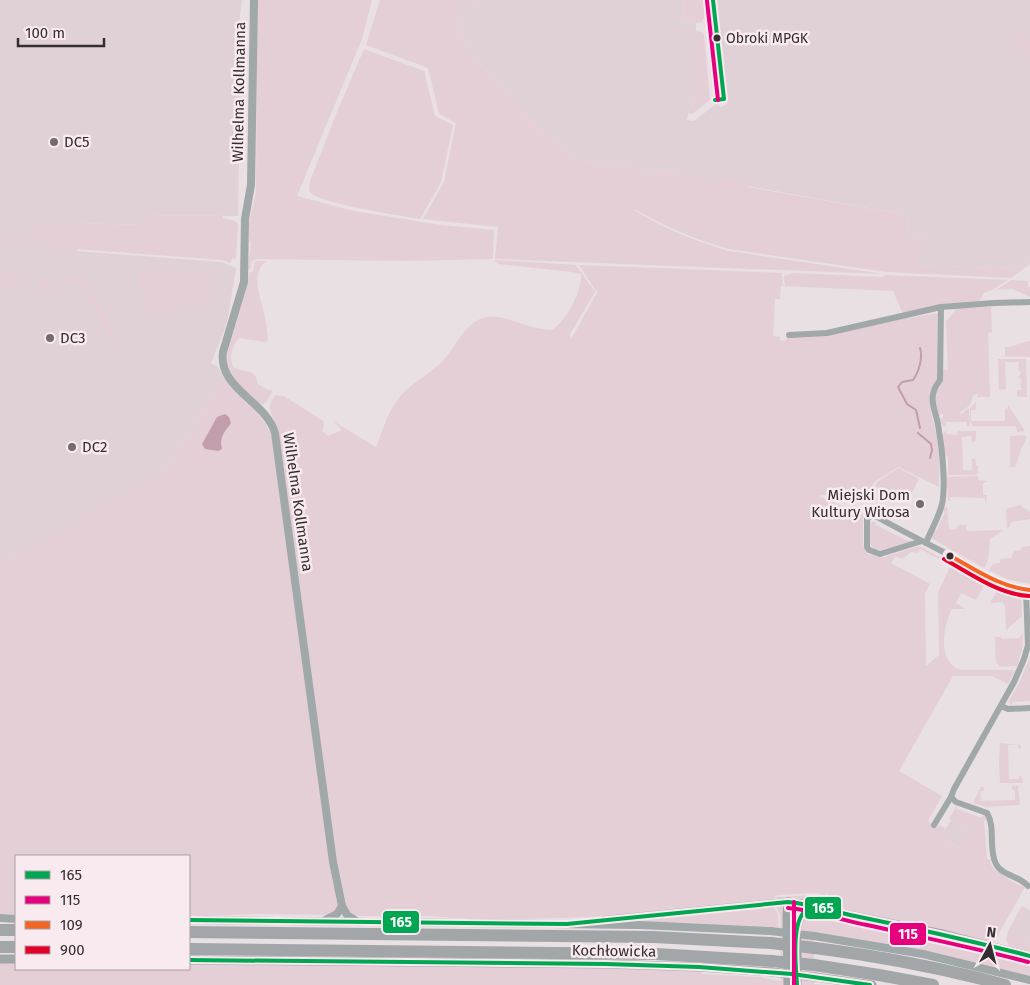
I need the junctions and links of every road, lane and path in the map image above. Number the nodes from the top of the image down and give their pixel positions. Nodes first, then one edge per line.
1 (254, 0) edge
2 (713, 0) edge
3 (724, 99) dead end
4 (1030, 302) edge
5 (941, 307) junction
6 (789, 336) dead end
7 (924, 542) junction
8 (1028, 590) edge
9 (1001, 706) junction
10 (1030, 708) edge
11 (951, 797) junction
12 (934, 825) dead end
13 (1028, 886) dead end
14 (788, 902) junction
15 (342, 906) junction
16 (821, 908) junction
17 (0, 918) edge
18 (15, 918) edge
19 (190, 920) edge
20 (322, 922) junction
21 (358, 922) junction
22 (567, 924) junction
23 (0, 930) edge
24 (15, 930) edge
25 (190, 932) edge
26 (796, 932) junction
27 (771, 937) junction
28 (814, 942) junction
29 (0, 947) edge
30 (15, 947) edge
31 (190, 949) edge
32 (1030, 956) edge
33 (0, 959) edge
34 (15, 959) edge
35 (190, 960) edge
36 (772, 966) junction
37 (814, 971) junction
38 (1030, 980) edge
39 (788, 985) edge
40 (797, 985) edge
41 (870, 985) edge
42 (933, 985) edge
43 (1005, 985) edge

1 - 15 street, Wilhelma Kollmanna
2 - 3 street
4 - 5 street
5 - 6 street
5 - 7 street
7 - 7 street
7 - 8 street
8 - 9 street
9 - 10 street
9 - 11 street
11 - 12 street
11 - 13 street
14 - 16 street
14 - 22 street
14 - 26 main road
14 - 39 main road
15 - 20 street
15 - 21 street
16 - 26 main road
16 - 32 street
17 - 18 street
19 - 20 street
20 - 21 street
21 - 22 street, Kochłowicka
22 - 27 street, Kochłowicka
23 - 24 highway
25 - 27 highway
26 - 40 main road
27 - 28 highway, bridge
28 - 38 street
28 - 43 highway
29 - 30 highway
31 - 36 highway
33 - 34 main road
35 - 36 main road, Kochłowicka
36 - 37 highway, bridge
37 - 41 main road
37 - 42 highway

